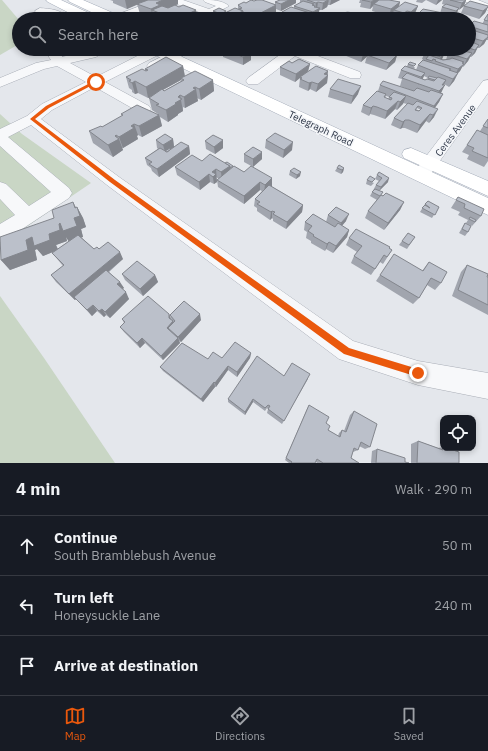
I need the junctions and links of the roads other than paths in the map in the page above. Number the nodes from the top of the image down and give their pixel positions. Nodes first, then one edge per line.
1 (52, 0) edge
2 (74, 0) edge
3 (164, 0) edge
4 (174, 0) edge
5 (208, 0) edge
6 (469, 0) edge
7 (488, 7) edge
8 (40, 11) dead end
9 (45, 12) edge
10 (77, 12) edge
11 (100, 12) edge
12 (133, 12) edge
13 (207, 12) edge
14 (212, 12) edge
15 (55, 56) edge
16 (84, 56) edge
17 (156, 56) edge
18 (160, 56) edge
19 (177, 56) edge
20 (182, 56) edge
21 (287, 56) edge
22 (309, 56) edge
23 (58, 62) junction
24 (355, 75) dead end
25 (253, 81) junction
26 (96, 82) junction
27 (0, 83) edge
28 (488, 84) edge
29 (109, 89) junction
30 (157, 101) edge
31 (144, 109) junction
32 (132, 117) edge
33 (32, 119) junction
34 (0, 135) edge
35 (0, 138) edge
36 (426, 169) junction
37 (0, 188) edge
38 (488, 189) edge
39 (488, 207) edge
40 (27, 216) junction
41 (0, 234) edge
42 (488, 386) edge

1 - 10 main road
2 - 11 main road
3 - 12 street
4 - 13 street
5 - 14 street
6 - 7 street
8 - 9 street
15 - 23 street
16 - 23 street
17 - 26 street
18 - 29 street
19 - 36 main road, Telegraph Road
20 - 25 main road, Telegraph Road
21 - 25 street
22 - 24 street
23 - 26 street
23 - 27 street
25 - 36 main road, Telegraph Road
26 - 29 street
26 - 33 street
28 - 36 street, Ceres Avenue
29 - 31 street
29 - 33 street
30 - 31 street
31 - 32 street
33 - 34 street
33 - 42 street
35 - 40 street
36 - 38 main road, Telegraph Road
36 - 39 main road, Telegraph Road
37 - 40 street
40 - 41 street

